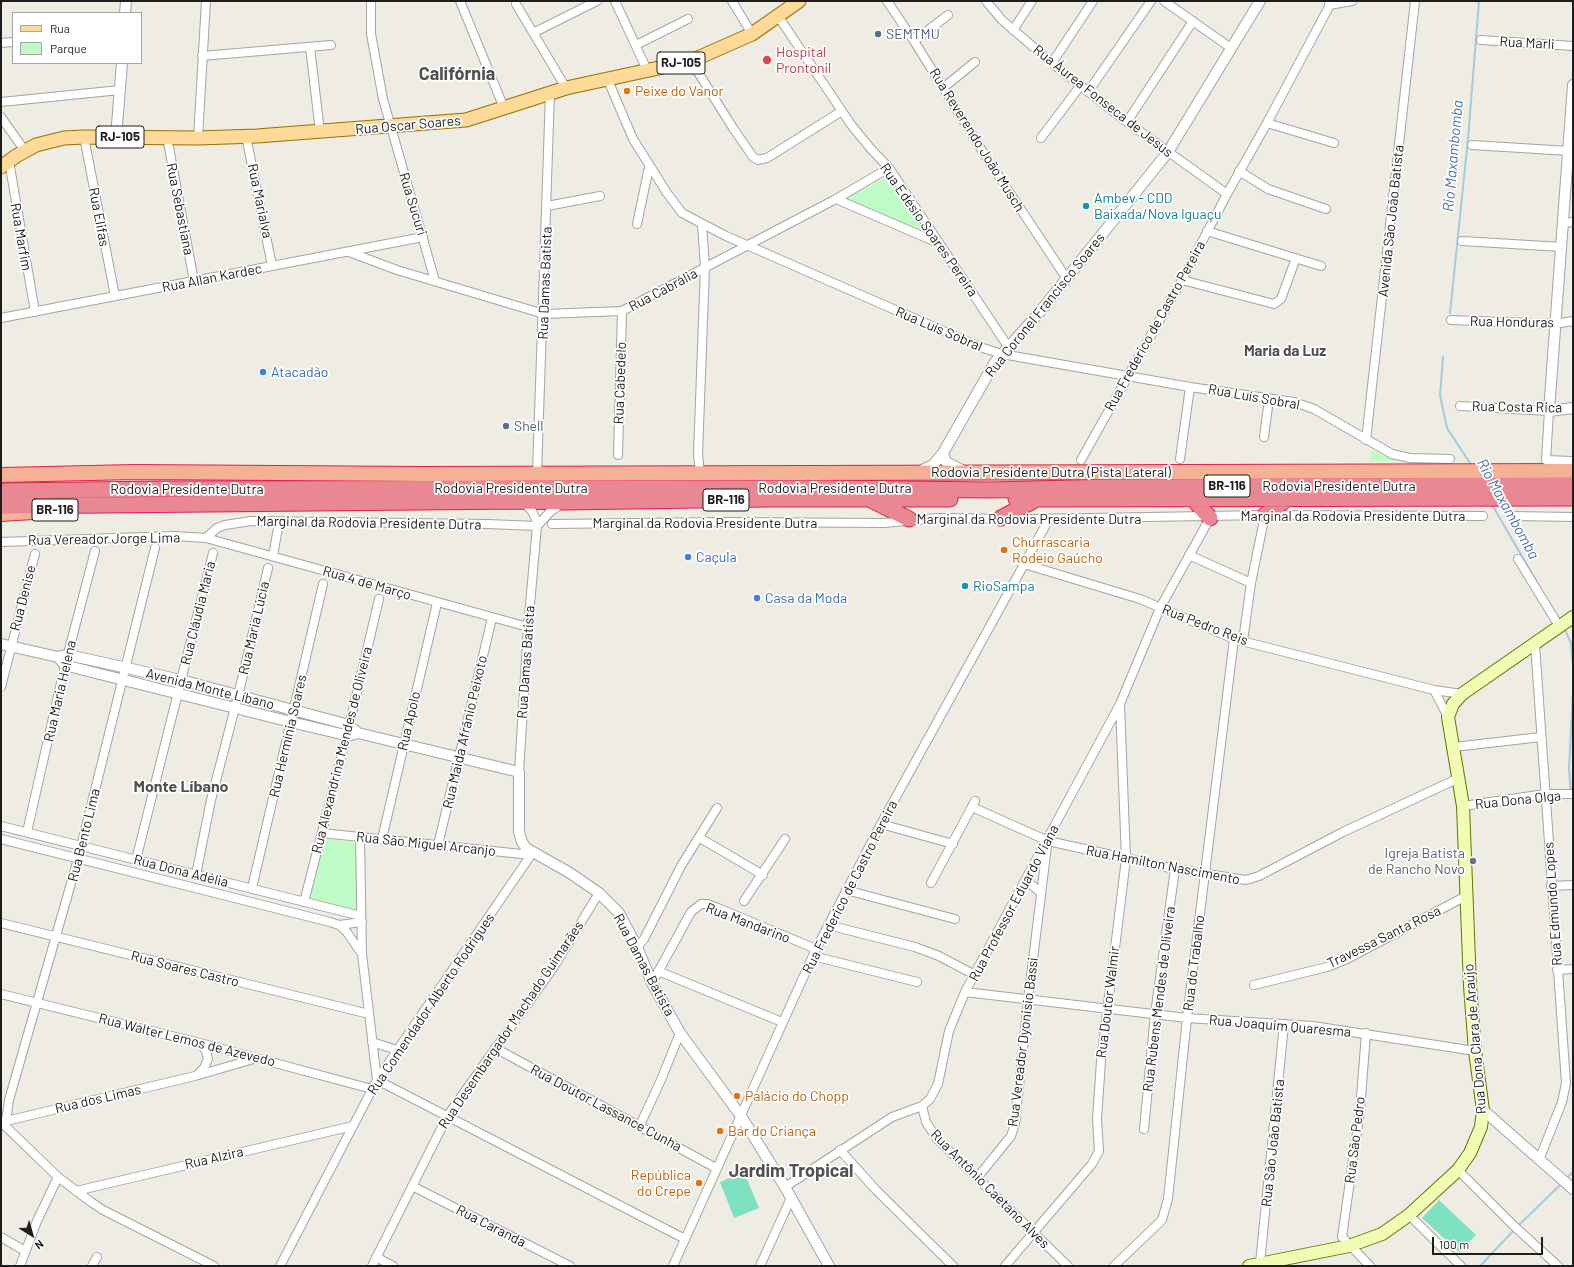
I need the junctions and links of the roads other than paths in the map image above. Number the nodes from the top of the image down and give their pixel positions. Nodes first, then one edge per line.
1 (126, 1) edge
2 (206, 1) edge
3 (371, 1) edge
4 (460, 1) edge
5 (597, 1) edge
6 (615, 1) edge
7 (732, 1) edge
8 (798, 1) edge
9 (887, 1) edge
10 (986, 1) edge
11 (1032, 1) edge
12 (1093, 1) edge
13 (1151, 1) edge
14 (1164, 1) edge
15 (1352, 1) edge
16 (1415, 1) edge
17 (1257, 2) edge
18 (1331, 3) edge
19 (516, 4) dead end
20 (125, 12) edge
21 (948, 14) dead end
22 (778, 16) junction
23 (688, 19) dead end
24 (1193, 21) junction
25 (1013, 30) junction
26 (533, 33) junction
27 (752, 34) junction
28 (1481, 40) dead end
29 (914, 41) junction
30 (12, 42) edge
31 (1, 43) edge
32 (636, 44) junction
33 (331, 45) dead end
34 (1573, 46) edge
35 (310, 47) junction
36 (1231, 48) junction
37 (202, 56) junction
38 (691, 60) junction
39 (975, 62) dead end
40 (1052, 63) junction
41 (122, 64) edge
42 (647, 70) junction
43 (606, 78) junction
44 (1080, 85) junction
45 (1573, 85) edge
46 (566, 88) junction
47 (943, 88) junction
48 (120, 90) junction
49 (1088, 92) junction
50 (550, 93) junction
51 (1, 102) edge
52 (504, 108) junction
53 (842, 111) junction
54 (1, 117) edge
55 (1126, 122) junction
56 (1267, 123) junction
57 (390, 127) junction
58 (320, 132) junction
59 (246, 136) junction
60 (1572, 136) edge
61 (84, 137) junction
62 (116, 137) junction
63 (166, 137) junction
64 (198, 138) junction
65 (1041, 138) dead end
66 (1334, 143) dead end
67 (1472, 145) dead end
68 (25, 151) junction
69 (1569, 151) junction
70 (1168, 152) junction
71 (5, 164) edge
72 (649, 167) junction
73 (889, 168) junction
74 (1239, 171) junction
75 (1227, 194) junction
76 (600, 196) dead end
77 (836, 199) junction
78 (547, 206) junction
79 (1326, 209) dead end
80 (1568, 222) edge
81 (637, 224) dead end
82 (702, 225) junction
83 (1207, 231) junction
84 (422, 237) junction
85 (1462, 241) dead end
86 (937, 243) junction
87 (748, 244) junction
88 (1562, 247) junction
89 (349, 252) junction
90 (1296, 258) junction
91 (272, 266) junction
92 (1321, 266) dead end
93 (705, 267) junction
94 (1067, 279) junction
95 (1182, 280) junction
96 (194, 281) junction
97 (435, 281) junction
98 (115, 296) junction
99 (622, 311) junction
100 (35, 312) junction
101 (544, 314) junction
102 (1, 318) edge
103 (1451, 320) dead end
104 (1573, 321) edge
105 (1554, 324) junction
106 (1005, 351) junction
107 (1129, 376) junction
108 (1190, 387) junction
109 (1269, 399) junction
110 (1460, 406) dead end
111 (1573, 408) edge
112 (1549, 411) junction
113 (1264, 437) dead end
114 (1366, 440) junction
115 (943, 453) junction
116 (618, 455) dead end
117 (1180, 458) dead end
118 (1450, 458) dead end
119 (1081, 460) dead end
120 (1573, 461) edge
121 (1573, 471) edge
122 (538, 472) junction
123 (917, 472) junction
124 (973, 472) junction
125 (700, 473) junction
126 (1, 475) edge
127 (1573, 485) edge
128 (1, 491) edge
129 (1500, 492) junction
130 (1573, 498) edge
131 (1036, 499) junction
132 (1193, 499) junction
133 (1287, 499) junction
134 (870, 500) junction
135 (522, 501) junction
136 (563, 502) junction
137 (110, 505) junction
138 (1, 506) edge
139 (1, 514) edge
140 (1264, 516) junction
141 (1483, 516) dead end
142 (1512, 516) dead end
143 (1572, 517) edge
144 (1001, 518) junction
145 (1210, 518) junction
146 (909, 519) junction
147 (1049, 519) junction
148 (279, 522) junction
149 (552, 524) dead end
150 (538, 525) junction
151 (206, 538) junction
152 (1, 542) edge
153 (155, 548) dead end
154 (94, 551) dead end
155 (213, 553) dead end
156 (35, 554) dead end
157 (1189, 555) junction
158 (273, 556) junction
159 (1518, 559) dead end
160 (1024, 564) junction
161 (268, 568) dead end
162 (1251, 583) junction
163 (323, 584) dead end
164 (379, 599) dead end
165 (437, 603) junction
166 (1160, 608) junction
167 (492, 618) junction
168 (1566, 622) edge
169 (528, 627) junction
170 (1234, 639) junction
171 (1243, 641) junction
172 (1535, 644) junction
173 (6, 646) edge
174 (64, 659) junction
175 (125, 669) junction
176 (122, 679) junction
177 (181, 680) junction
178 (1, 687) edge
179 (1434, 690) junction
180 (178, 693) junction
181 (1462, 694) junction
182 (238, 696) junction
183 (1120, 704) junction
184 (235, 708) junction
185 (294, 710) junction
186 (1448, 717) junction
187 (291, 722) junction
188 (348, 730) junction
189 (1541, 737) junction
190 (403, 744) junction
191 (1454, 747) junction
192 (460, 757) junction
193 (519, 772) junction
194 (1459, 778) junction
195 (1545, 794) junction
196 (1571, 794) edge
197 (1463, 806) junction
198 (717, 808) dead end
199 (881, 824) junction
200 (1, 826) edge
201 (27, 832) junction
202 (322, 833) junction
203 (360, 837) junction
204 (700, 838) junction
205 (1, 839) edge
206 (382, 839) junction
207 (785, 839) dead end
208 (1048, 841) junction
209 (953, 844) junction
210 (438, 845) junction
211 (82, 846) junction
212 (532, 854) junction
213 (78, 859) junction
214 (1126, 859) junction
215 (136, 860) junction
216 (1175, 869) junction
217 (196, 874) junction
218 (1206, 874) junction
219 (763, 875) junction
220 (1026, 880) junction
221 (931, 883) dead end
222 (1573, 885) edge
223 (1551, 886) junction
224 (252, 888) junction
225 (846, 890) junction
226 (599, 893) junction
227 (1041, 893) junction
228 (1466, 896) junction
229 (744, 901) dead end
230 (304, 902) junction
231 (361, 919) junction
232 (955, 919) dead end
233 (1, 923) edge
234 (339, 925) junction
235 (828, 925) junction
236 (58, 936) junction
237 (637, 947) junction
238 (814, 952) junction
239 (362, 954) junction
240 (1573, 969) edge
241 (1558, 970) junction
242 (658, 972) junction
243 (975, 975) junction
244 (917, 982) dead end
245 (652, 983) junction
246 (1254, 985) dead end
247 (965, 992) junction
248 (1, 994) edge
249 (1028, 1000) junction
250 (38, 1004) junction
251 (1106, 1009) junction
252 (369, 1014) junction
253 (1155, 1014) junction
254 (1187, 1018) junction
255 (782, 1022) junction
256 (1284, 1024) junction
257 (680, 1033) junction
258 (1366, 1033) junction
259 (372, 1042) junction
260 (200, 1043) junction
261 (495, 1048) junction
262 (397, 1050) junction
263 (1475, 1051) junction
264 (258, 1058) junction
265 (195, 1076) junction
266 (377, 1080) junction
267 (372, 1089) junction
268 (922, 1106) junction
269 (1483, 1110) junction
270 (448, 1115) junction
271 (740, 1116) junction
272 (3, 1122) edge
273 (640, 1125) junction
274 (353, 1126) junction
275 (1144, 1129) dead end
276 (840, 1150) junction
277 (1539, 1160) junction
278 (716, 1168) junction
279 (1458, 1170) junction
280 (58, 1177) junction
281 (976, 1178) junction
282 (1566, 1183) edge
283 (412, 1186) junction
284 (785, 1187) junction
285 (76, 1191) junction
286 (791, 1198) junction
287 (1408, 1215) junction
288 (1034, 1232) junction
289 (1, 1237) edge
290 (685, 1239) junction
291 (1348, 1246) junction
292 (25, 1251) junction
293 (96, 1257) dead end
294 (376, 1257) junction
295 (1258, 1265) edge
296 (20, 1266) edge
297 (92, 1266) edge
298 (214, 1266) edge
299 (280, 1266) edge
300 (372, 1266) edge
301 (393, 1266) edge
302 (570, 1266) edge
303 (673, 1266) edge
304 (760, 1266) edge
305 (829, 1266) edge
306 (953, 1266) edge
307 (1005, 1266) edge
308 (1068, 1266) edge
309 (1114, 1266) edge
310 (1370, 1266) edge
311 (1461, 1266) edge
312 (1558, 1266) edge

1 - 20 street
2 - 37 street
3 - 57 street, Rua Sucuri
4 - 52 street
5 - 26 street
6 - 32 street
7 - 27 street
8 - 22 main road, Rua Oscar Soares / RJ-105
9 - 29 street, Rua Reverendo João Musch
10 - 25 street, Rua Áurea Fonseca de Jesus
11 - 25 street
12 - 40 street
13 - 49 street
14 - 24 street
15 - 18 street
16 - 114 street, Avenida São João Batista
17 - 36 street, Rua Coronel Francisco Soares
18 - 56 street, Rua Frederico de Castro Pereira
19 - 26 street
21 - 29 street
22 - 27 main road, Rua Oscar Soares / RJ-105
22 - 53 street, Rua Edésio Soares Pereira
23 - 32 street
24 - 36 street
24 - 55 street
25 - 40 street, Rua Áurea Fonseca de Jesus
26 - 46 street
27 - 38 main road, Rua Oscar Soares / RJ-105
28 - 34 street, Rua Marli
29 - 47 street, Rua Reverendo João Musch
30 - 31 street
32 - 42 street
33 - 35 street
35 - 37 street
35 - 58 street
36 - 70 street, Rua Coronel Francisco Soares
37 - 64 street
38 - 42 main road, Rua Oscar Soares / RJ-105
38 - 53 street
39 - 47 street
40 - 44 street, Rua Áurea Fonseca de Jesus
41 - 48 street
42 - 43 main road, Rua Oscar Soares / RJ-105
43 - 46 main road, Rua Oscar Soares / RJ-105
43 - 72 street, Rua Luís Sobral
44 - 49 street, Rua Áurea Fonseca de Jesus
44 - 65 street
45 - 60 street
46 - 50 main road, Rua Oscar Soares / RJ-105
47 - 94 street, Rua Reverendo João Musch
48 - 51 street
48 - 62 street
49 - 55 street, Rua Áurea Fonseca de Jesus
50 - 52 main road, Rua Oscar Soares / RJ-105
50 - 78 street, Rua Damas Batista
52 - 57 main road, Rua Oscar Soares / RJ-105
53 - 73 street, Rua Edésio Soares Pereira
54 - 68 street
55 - 70 street, Rua Áurea Fonseca de Jesus
56 - 66 street
56 - 74 street, Rua Frederico de Castro Pereira
57 - 58 main road, Rua Oscar Soares / RJ-105
57 - 84 street, Rua Sucuri
58 - 59 main road, Rua Oscar Soares / RJ-105
59 - 64 main road, Rua Oscar Soares / RJ-105
59 - 91 street, Rua Marialva
60 - 69 street
61 - 62 main road, Rua Oscar Soares / RJ-105
61 - 68 main road, Rua Oscar Soares / RJ-105
61 - 98 street, Rua Elifas
62 - 63 main road, Rua Oscar Soares / RJ-105
63 - 64 main road, Rua Oscar Soares / RJ-105
63 - 96 street, Rua Sebastiana
67 - 69 street
68 - 71 main road, Rua Oscar Soares / RJ-105
69 - 80 street
70 - 75 street, Rua Áurea Fonseca de Jesus
70 - 94 street, Rua Coronel Francisco Soares
71 - 100 street, Rua Marfim
72 - 81 street
72 - 82 street, Rua Luís Sobral
73 - 77 street, Rua Cabrália
73 - 86 street, Rua Edésio Soares Pereira
74 - 75 street, Rua Frederico de Castro Pereira
74 - 79 street
75 - 83 street, Rua Frederico de Castro Pereira
76 - 78 street
77 - 86 street
77 - 87 street, Rua Cabrália
78 - 101 street, Rua Damas Batista
80 - 88 street
82 - 87 street, Rua Luís Sobral
82 - 93 street
83 - 90 street
83 - 95 street, Rua Frederico de Castro Pereira
84 - 89 street, Rua Allan Kardec
84 - 97 street, Rua Sucuri
85 - 88 street
86 - 106 street, Rua Edésio Soares Pereira
87 - 93 street, Rua Cabrália
87 - 106 street, Rua Luís Sobral
88 - 105 street
89 - 91 street, Rua Allan Kardec
89 - 97 street, Rua Cabrália
90 - 92 street
90 - 95 street
91 - 96 street, Rua Allan Kardec
93 - 99 street, Rua Cabrália
93 - 125 street
94 - 106 street, Rua Coronel Francisco Soares
95 - 107 street, Rua Frederico de Castro Pereira
96 - 98 street, Rua Allan Kardec
97 - 101 street, Rua Cabrália
98 - 100 street, Rua Allan Kardec
99 - 101 street, Rua Cabrália
99 - 116 street, Rua Cabedelo
100 - 102 street, Rua Allan Kardec
101 - 122 street, Rua Damas Batista
103 - 105 street, Rua Honduras
104 - 105 street, Rua Honduras
105 - 112 street
106 - 107 street, Rua Luís Sobral
106 - 115 street, Rua Coronel Francisco Soares
107 - 108 street, Rua Luís Sobral
107 - 119 street, Rua Frederico de Castro Pereira
108 - 109 street, Rua Luís Sobral
108 - 117 street
109 - 113 street
109 - 114 street, Rua Luís Sobral
110 - 112 street, Rua Costa Rica
111 - 112 street, Rua Costa Rica
112 - 120 street
114 - 118 street, Rua Luís Sobral
115 - 123 street, Rua Coronel Francisco Soares
115 - 124 street
121 - 124 highway, Rodovia Presidente Dutra (Pista Lateral) / BR-116
122 - 125 highway, Rodovia Presidente Dutra (Pista Lateral) / BR-116
122 - 126 highway, Rodovia Presidente Dutra (Pista Lateral) / BR-116
123 - 124 highway, Rodovia Presidente Dutra (Pista Lateral) / BR-116
123 - 125 highway, Rodovia Presidente Dutra (Pista Lateral) / BR-116
127 - 129 highway, Rodovia Presidente Dutra / BR-116
128 - 129 highway, Rodovia Presidente Dutra / BR-116
129 - 130 highway, Rodovia Presidente Dutra / BR-116
129 - 133 highway, Rodovia Presidente Dutra / BR-116
131 - 132 highway, Rodovia Presidente Dutra / BR-116
131 - 134 highway, Rodovia Presidente Dutra / BR-116
131 - 144 highway
132 - 133 highway, Rodovia Presidente Dutra / BR-116
132 - 145 highway
133 - 140 highway
134 - 136 highway, Rodovia Presidente Dutra / BR-116
134 - 146 highway
135 - 136 highway, Rodovia Presidente Dutra / BR-116
135 - 137 highway, Rodovia Presidente Dutra / BR-116
135 - 150 street
136 - 150 street
137 - 138 highway, Rodovia Presidente Dutra / BR-116
137 - 139 highway, BR-116
140 - 141 street, Marginal da Rodovia Presidente Dutra
140 - 145 street, Marginal da Rodovia Presidente Dutra
140 - 162 street
142 - 143 street
144 - 146 street, Marginal da Rodovia Presidente Dutra
144 - 147 street, Marginal da Rodovia Presidente Dutra
145 - 147 street, Marginal da Rodovia Presidente Dutra
145 - 157 street
146 - 149 street, Marginal da Rodovia Presidente Dutra
147 - 160 street, Rua Frederico de Castro Pereira
148 - 150 street, Marginal da Rodovia Presidente Dutra
148 - 151 street, Marginal da Rodovia Presidente Dutra
148 - 158 street
150 - 169 street, Rua Damas Batista
151 - 152 street, Rua Vereador Jorge Lima
151 - 158 street, Rua 4 de Março
153 - 175 street, Rua Bento Lima
154 - 174 street, Rua Maria Helena
155 - 177 street, Rua Cláudia Maria
156 - 173 street, Rua Denise
157 - 162 street
157 - 166 street
158 - 165 street, Rua 4 de Março
159 - 168 street
160 - 166 street, Rua Pedro Reis
160 - 199 street, Rua Frederico de Castro Pereira
161 - 182 street, Rua Maria Lúcia
162 - 171 street
163 - 185 street, Rua Hermínia Soares
164 - 188 street, Rua Alexandrina Mendes de Oliveira
165 - 167 street, Rua 4 de Março
165 - 190 street, Rua Apolo
166 - 170 street, Rua Pedro Reis
166 - 183 street
167 - 169 street, Rua 4 de Março
167 - 192 street, Rua Maida Afrânio Peixoto
168 - 172 main road
169 - 193 street, Rua Damas Batista
170 - 171 street, Rua Pedro Reis
170 - 218 street, Rua do Trabalho
171 - 179 street, Rua Pedro Reis
172 - 181 main road
172 - 189 street, Rua Edmundo Lopes
173 - 174 street, Avenida Monte Líbano
173 - 178 street, Rua Denise
174 - 175 street, Avenida Monte Líbano
174 - 176 street, Avenida Monte Líbano
174 - 201 street, Rua Maria Helena
175 - 176 street, Rua Bento Lima
175 - 177 street, Avenida Monte Líbano
176 - 180 street, Avenida Monte Líbano
176 - 211 street, Rua Bento Lima
177 - 180 street, Rua Cláudia Maria
177 - 182 street, Avenida Monte Líbano
179 - 181 street, Rua Pedro Reis
179 - 186 street
180 - 184 street, Avenida Monte Líbano
180 - 215 street, Rua Cláudia Maria
181 - 186 main road
182 - 184 street, Rua Maria Lúcia
182 - 185 street, Avenida Monte Líbano
183 - 208 street, Rua Professor Eduardo Viana
183 - 214 street, Rua Doutor Walmir
184 - 187 street, Avenida Monte Líbano
184 - 217 street, Rua Maria Lúcia
185 - 187 street, Rua Hermínia Soares
185 - 188 street, Avenida Monte Líbano
186 - 191 main road, Rua Dona Clara de Araújo
187 - 188 street, Avenida Monte Líbano
187 - 224 street, Rua Hermínia Soares
188 - 190 street, Avenida Monte Líbano
188 - 202 street, Rua Alexandrina Mendes de Oliveira
189 - 191 street
189 - 195 street, Rua Edmundo Lopes
190 - 192 street, Avenida Monte Líbano
190 - 206 street, Rua Apolo
191 - 194 main road, Rua Dona Clara de Araújo
192 - 193 street, Avenida Monte Líbano
192 - 210 street, Rua Maida Afrânio Peixoto
193 - 212 street, Rua Damas Batista
194 - 197 main road, Rua Dona Clara de Araújo
194 - 218 street, Rua Hamilton Nascimento
195 - 196 street, Rua Dona Olga
195 - 197 street, Rua Dona Olga
195 - 223 street, Rua Edmundo Lopes
197 - 228 main road, Rua Dona Clara de Araújo
198 - 204 street
199 - 209 street
199 - 225 street, Rua Frederico de Castro Pereira
200 - 201 street, Rua Dona Adélia
201 - 211 street, Rua Dona Adélia
202 - 203 street, Rua São Miguel Arcanjo
202 - 230 street, Rua Alexandrina Mendes de Oliveira
203 - 206 street, Rua São Miguel Arcanjo
203 - 231 street
204 - 219 street
204 - 237 street
205 - 213 street, Rua Dona Adélia
206 - 210 street, Rua São Miguel Arcanjo
207 - 219 street
208 - 209 street, Rua Hamilton Nascimento
208 - 214 street, Rua Hamilton Nascimento
208 - 220 street, Rua Professor Eduardo Viana
208 - 227 street, Rua Vereador Dyonisio Bassi
209 - 221 street
210 - 212 street, Rua São Miguel Arcanjo
211 - 213 street, Rua Bento Lima
211 - 215 street, Rua Dona Adélia
212 - 226 street, Rua Damas Batista
212 - 262 street, Rua Comendador Alberto Rodrigues
213 - 234 street, Rua Dona Adélia
213 - 236 street, Rua Bento Lima
214 - 216 street, Rua Hamilton Nascimento
214 - 251 street, Rua Doutor Walmir
215 - 217 street, Rua Dona Adélia
216 - 218 street, Rua Hamilton Nascimento
216 - 253 street, Rua Rubens Mendes de Oliveira
217 - 224 street, Rua Dona Adélia
218 - 254 street, Rua do Trabalho
219 - 229 street
220 - 227 street
220 - 243 street, Rua Professor Eduardo Viana
222 - 223 street
223 - 241 street, Rua Edmundo Lopes
224 - 230 street, Rua Dona Adélia
225 - 232 street
225 - 235 street, Rua Frederico de Castro Pereira
226 - 237 street, Rua Damas Batista
226 - 261 street, Rua Desembargador Machado Guimarães
227 - 249 street, Rua Vereador Dyonisio Bassi
228 - 246 street, Travessa Santa Rosa
228 - 263 main road, Rua Dona Clara de Araújo
230 - 231 street, Rua Dona Adélia
231 - 234 street, Rua Dona Adélia
231 - 239 street
233 - 236 street, Rua Soares Castro
234 - 239 street
235 - 238 street, Rua Frederico de Castro Pereira
235 - 243 street
236 - 250 street, Rua Bento Lima
236 - 252 street, Rua Soares Castro
237 - 245 street, Rua Damas Batista
238 - 242 street, Rua Mandarino
238 - 244 street
238 - 255 street, Rua Frederico de Castro Pereira
239 - 252 street
240 - 241 street
241 - 277 street, Rua Edmundo Lopes
242 - 245 street, Rua Mandarino
242 - 255 street
243 - 247 street, Rua Professor Eduardo Viana
245 - 257 street, Rua Damas Batista
247 - 249 street, Rua Joaquim Quaresma
247 - 268 street, Rua Professor Eduardo Viana
248 - 250 street, Rua Walter Lemos de Azevedo
249 - 251 street, Rua Joaquim Quaresma
249 - 281 street, Rua Vereador Dyonisio Bassi
250 - 260 street, Rua Walter Lemos de Azevedo
250 - 272 street, Rua Bento Lima
251 - 253 street, Rua Joaquim Quaresma
251 - 288 street, Rua Doutor Walmir
252 - 259 street
253 - 254 street, Rua Joaquim Quaresma
253 - 275 street, Rua Rubens Mendes de Oliveira
254 - 256 street, Rua Joaquim Quaresma
254 - 309 street, Rua do Trabalho
255 - 271 street, Rua Frederico de Castro Pereira
256 - 258 street, Rua Joaquim Quaresma
256 - 295 street, Rua São João Batista
257 - 271 street, Rua Damas Batista
257 - 273 street
258 - 263 street, Rua Joaquim Quaresma
258 - 291 street, Rua São Pedro
259 - 262 street
259 - 266 street
260 - 264 street, Rua Walter Lemos de Azevedo
260 - 265 street
261 - 270 street, Rua Desembargador Machado Guimarães
261 - 273 street, Rua Doutor Lassance Cunha
262 - 266 street, Rua Comendador Alberto Rodrigues
263 - 269 main road, Rua Dona Clara de Araújo
264 - 265 street, Rua dos Limas
264 - 267 street, Rua Walter Lemos de Azevedo
265 - 272 street, Rua dos Limas
266 - 267 street, Rua Comendador Alberto Rodrigues
266 - 270 street
267 - 274 street, Rua Comendador Alberto Rodrigues
268 - 276 street
268 - 281 street, Rua Antônio Caetano Alves
269 - 277 street
269 - 279 main road, Rua Dona Clara de Araújo
270 - 283 street, Rua Desembargador Machado Guimarães
270 - 290 street
271 - 278 street, Rua Frederico de Castro Pereira
271 - 284 street, Rua Damas Batista
272 - 280 street
273 - 278 street, Rua Doutor Lassance Cunha
274 - 285 street, Rua Alzira
274 - 299 street, Rua Comendador Alberto Rodrigues
276 - 284 street
276 - 306 street
277 - 282 street
278 - 290 street, Rua Frederico de Castro Pereira
279 - 287 main road, Rua Dona Clara de Araújo
279 - 312 street
280 - 285 street
280 - 292 street
281 - 288 street, Rua Antônio Caetano Alves
283 - 294 street, Rua Desembargador Machado Guimarães
283 - 302 street, Rua Caranda
284 - 286 street, Rua Damas Batista
285 - 298 street
286 - 304 street
286 - 305 street, Rua Damas Batista
287 - 291 main road, Rua Dona Clara de Araújo
287 - 311 street
288 - 307 street, Rua Doutor Walmir
288 - 308 street, Rua Antônio Caetano Alves
289 - 292 street
290 - 303 street, Rua Frederico de Castro Pereira
291 - 295 main road, Rua Dona Clara de Araújo
291 - 310 street
292 - 296 street
293 - 297 street
294 - 300 street, Rua Desembargador Machado Guimarães
294 - 301 street

